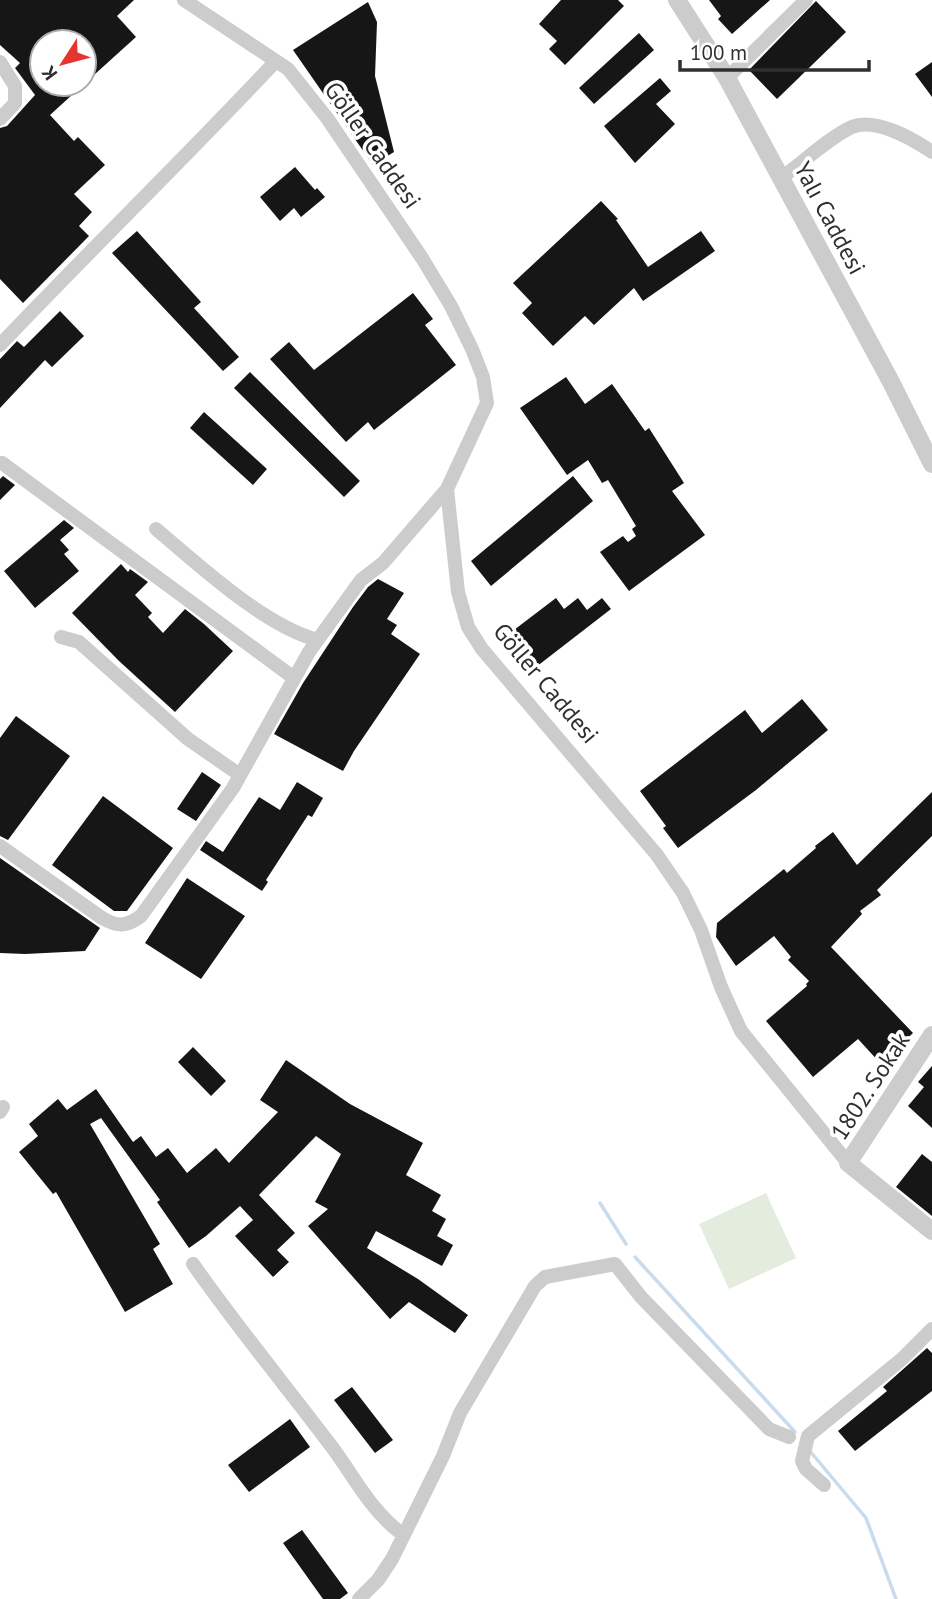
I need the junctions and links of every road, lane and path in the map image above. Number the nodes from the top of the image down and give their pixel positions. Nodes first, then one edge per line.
1 (184, 0) edge
2 (677, 0) edge
3 (806, 0) edge
4 (276, 61) junction
5 (0, 62) edge
6 (727, 78) junction
7 (0, 119) edge
8 (932, 152) edge
9 (781, 178) junction
10 (0, 345) edge
11 (2, 463) dead end
12 (932, 464) edge
13 (447, 489) junction
14 (156, 529) dead end
15 (61, 637) dead end
16 (318, 640) junction
17 (294, 678) junction
18 (240, 775) junction
19 (0, 846) edge
20 (932, 1035) edge
21 (848, 1163) junction
22 (932, 1231) edge
23 (193, 1264) dead end
24 (932, 1329) edge
25 (789, 1437) dead end
26 (824, 1485) dead end
27 (402, 1534) junction
28 (359, 1599) edge

1 - 4 street, Göller Caddesi
2 - 6 street, Yalı Caddesi
3 - 6 street
4 - 10 street
4 - 13 street, Göller Caddesi
5 - 7 street
6 - 9 street, Yalı Caddesi
8 - 9 street
9 - 12 street, Yalı Caddesi
11 - 17 street
13 - 16 street
13 - 21 street, Göller Caddesi
14 - 16 street
15 - 18 street
16 - 17 street
17 - 18 street
18 - 19 street
20 - 21 street, 1802. Sokak
21 - 22 street, Göller Caddesi
23 - 27 street
24 - 26 street
25 - 27 street
27 - 28 street

